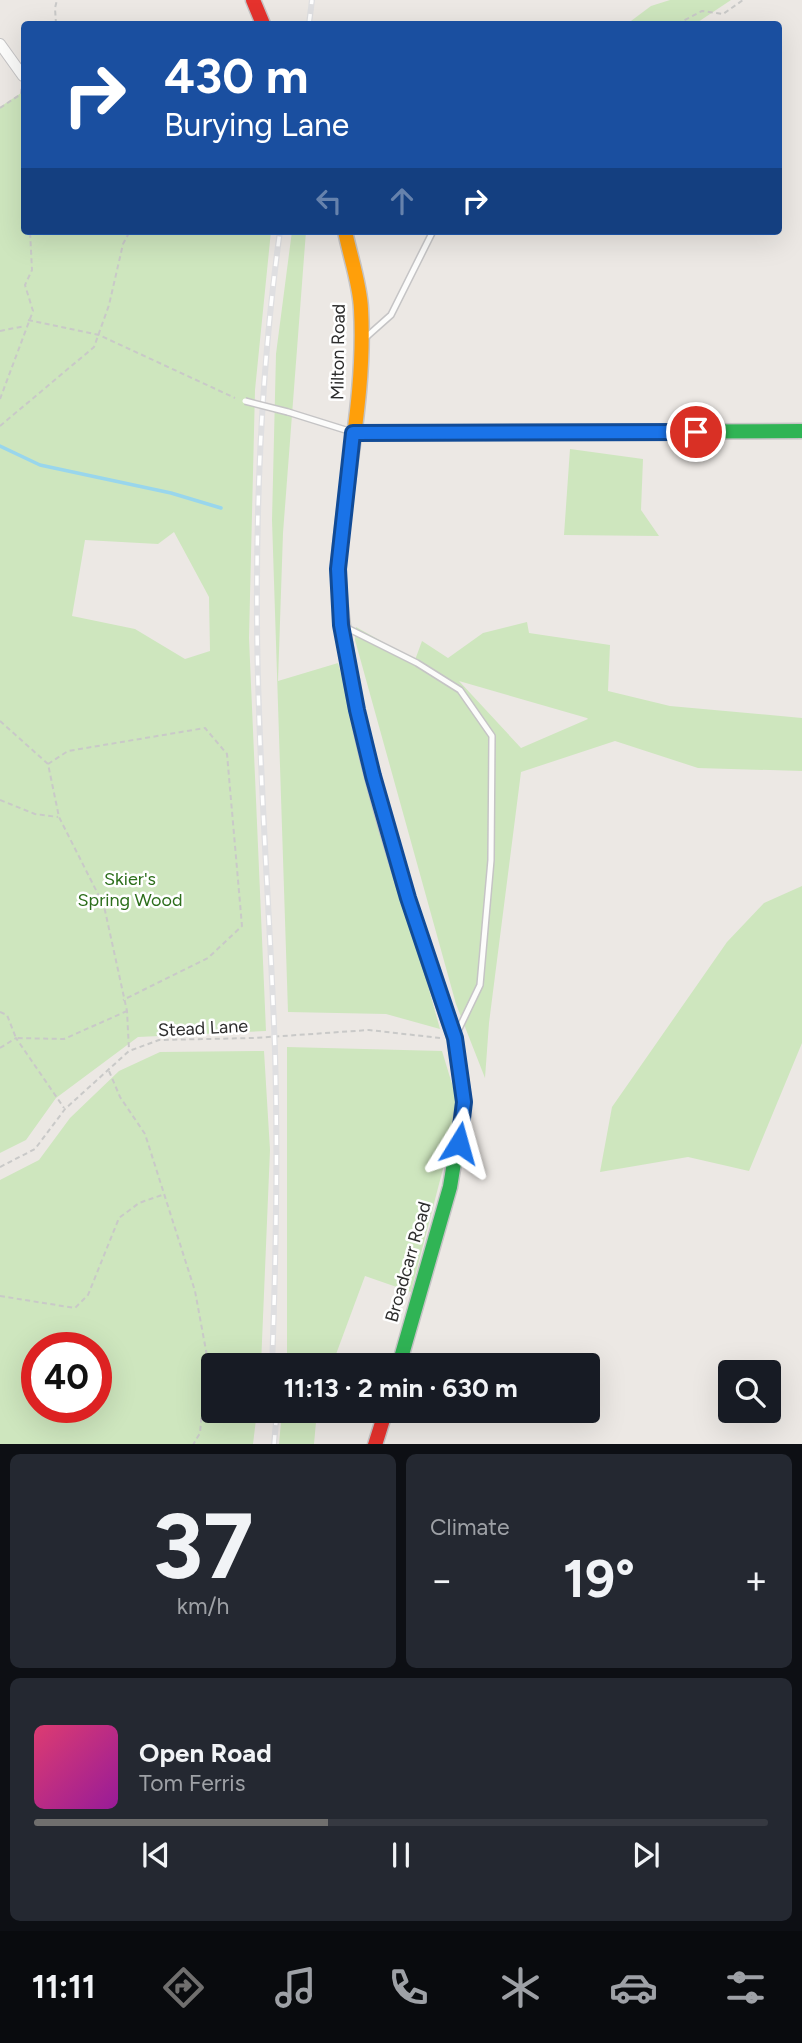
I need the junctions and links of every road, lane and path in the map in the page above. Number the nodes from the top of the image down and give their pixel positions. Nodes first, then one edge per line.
1 (57, 0) edge
2 (253, 0) edge
3 (743, 0) edge
4 (56, 21) edge
5 (262, 21) edge
6 (683, 21) edge
7 (0, 44) edge
8 (21, 73) edge
9 (21, 94) edge
10 (0, 108) edge
11 (30, 235) edge
12 (128, 235) edge
13 (346, 235) edge
14 (431, 235) edge
15 (28, 320) junction
16 (26, 326) junction
17 (0, 331) edge
18 (99, 335) junction
19 (361, 341) junction
20 (0, 399) edge
21 (244, 401) joint
22 (0, 426) edge
23 (802, 431) edge
24 (353, 433) junction
25 (341, 625) junction
26 (0, 721) edge
27 (48, 764) junction
28 (0, 800) edge
29 (59, 817) junction
30 (123, 1000) junction
31 (127, 1011) junction
32 (0, 1012) edge
33 (16, 1038) junction
34 (455, 1038) junction
35 (0, 1048) edge
36 (129, 1051) junction
37 (109, 1070) junction
38 (65, 1109) junction
39 (0, 1167) edge
40 (163, 1194) junction
41 (0, 1296) edge
42 (402, 1353) edge
43 (382, 1423) edge
44 (193, 1444) edge
45 (375, 1444) edge

1 - 4 path
2 - 5 street
3 - 6 path
7 - 8 street
9 - 10 path
11 - 15 path
12 - 18 path
13 - 19 street, Milton Road
14 - 19 lane
15 - 16 path
15 - 18 path
16 - 17 path
16 - 20 path
18 - 21 path
18 - 22 path
19 - 24 street, Milton Road
21 - 24 lane, bridge
23 - 24 street
24 - 25 street, Broadcarr Road
25 - 34 street, Broadcarr Road
25 - 34 lane
26 - 27 path
27 - 29 path
27 - 30 path
28 - 29 path
29 - 30 path
30 - 31 path
31 - 33 path
31 - 36 path
32 - 33 path
33 - 35 path
33 - 38 path
34 - 36 path, Stead Lane
34 - 42 street, Broadcarr Road
36 - 37 path, Stead Lane
37 - 38 path, Stead Lane
37 - 40 path
38 - 39 path, Stead Lane
40 - 41 path
40 - 44 path
43 - 45 street

